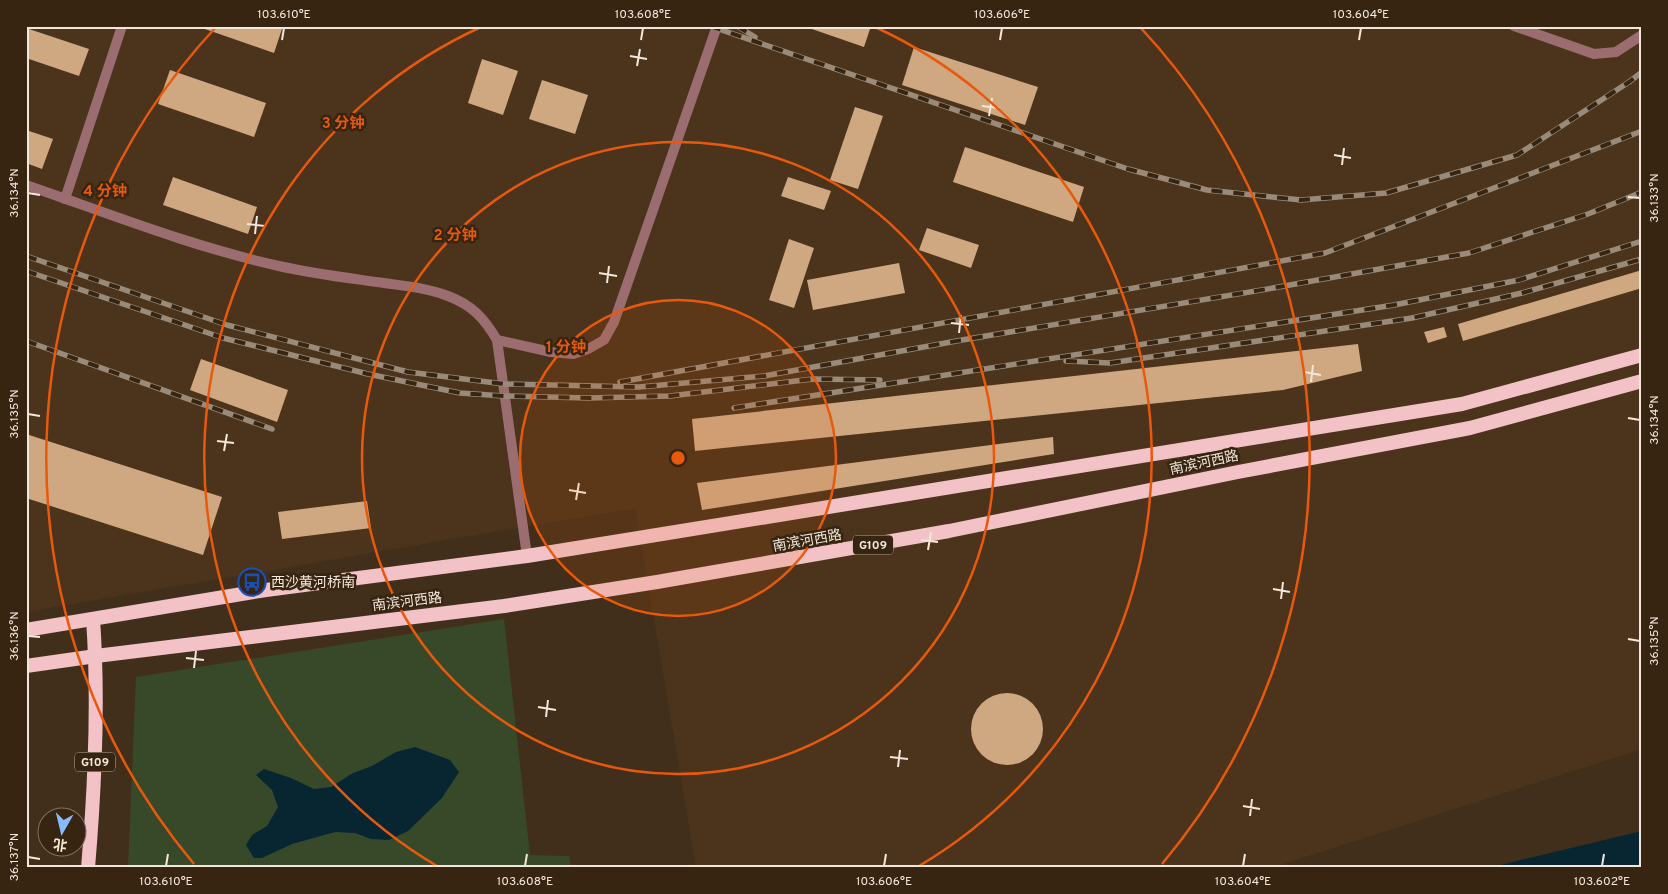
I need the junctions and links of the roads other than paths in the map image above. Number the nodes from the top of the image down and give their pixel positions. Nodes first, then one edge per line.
1 (122, 26) edge
2 (717, 26) edge
3 (1514, 26) edge
4 (1642, 35) edge
5 (26, 185) edge
6 (65, 199) junction
7 (497, 340) junction
8 (1642, 355) edge
9 (1642, 381) edge
10 (527, 556) junction
11 (93, 619) junction
12 (26, 630) edge
13 (96, 656) junction
14 (26, 666) edge
15 (88, 868) edge

1 - 6 street
2 - 7 street
3 - 4 street
5 - 6 street
6 - 7 street
7 - 10 street
8 - 10 highway, 南滨河西路
9 - 13 highway, 南滨河西路 / G109
10 - 11 highway, 南滨河西路
11 - 12 highway
11 - 13 highway, G109
13 - 14 highway, 南滨河西路
13 - 15 highway, G109

